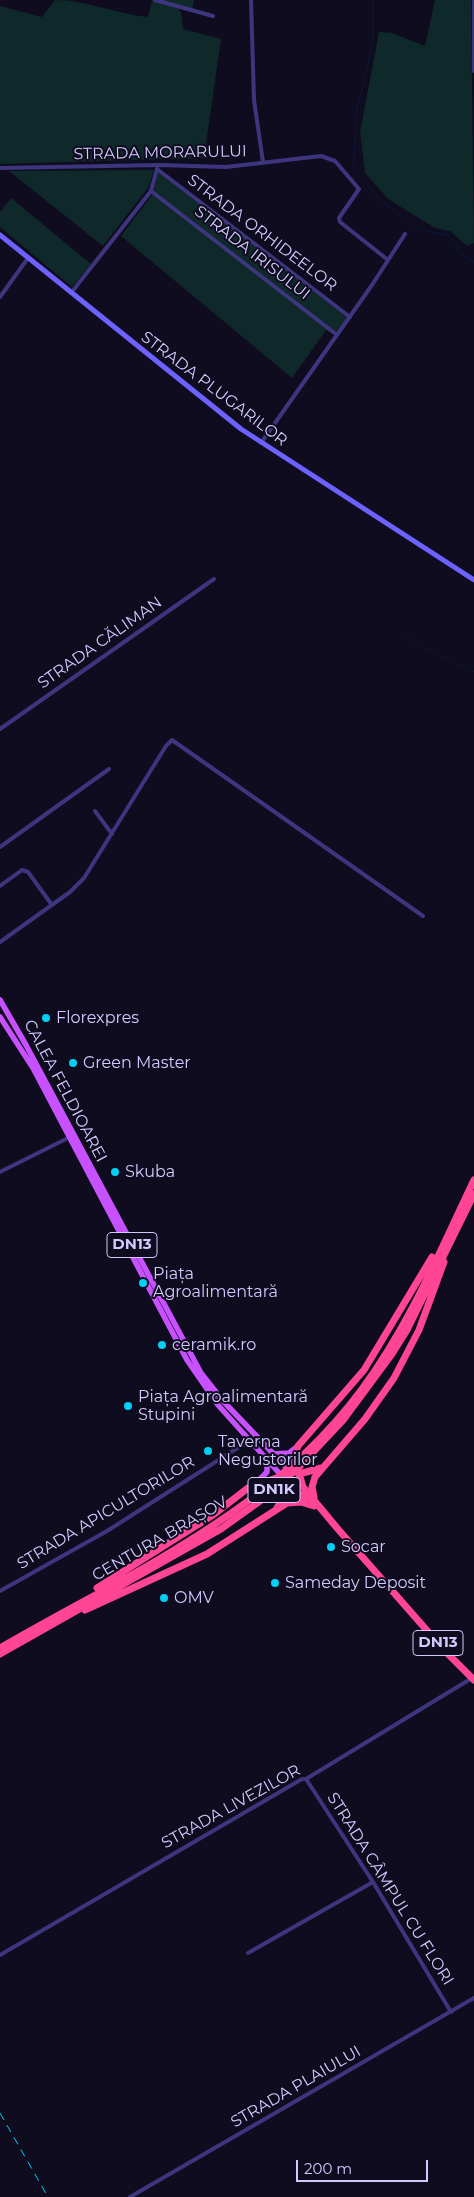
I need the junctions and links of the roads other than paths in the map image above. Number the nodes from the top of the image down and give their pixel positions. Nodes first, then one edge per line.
1 (155, 0) edge
2 (251, 0) edge
3 (474, 0) edge
4 (213, 16) dead end
5 (474, 71) edge
6 (263, 162) junction
7 (158, 167) junction
8 (0, 168) edge
9 (151, 190) junction
10 (405, 234) dead end
11 (0, 235) edge
12 (28, 258) junction
13 (388, 260) junction
14 (71, 293) junction
15 (0, 297) edge
16 (350, 317) junction
17 (337, 335) junction
18 (261, 443) junction
19 (214, 579) dead end
20 (474, 580) edge
21 (0, 728) edge
22 (109, 769) dead end
23 (95, 811) dead end
24 (112, 834) junction
25 (0, 847) edge
26 (0, 886) edge
27 (52, 905) junction
28 (423, 916) dead end
29 (0, 942) edge
30 (0, 1000) edge
31 (0, 1017) edge
32 (70, 1137) junction
33 (0, 1172) edge
34 (474, 1180) edge
35 (474, 1194) edge
36 (460, 1215) junction
37 (250, 1440) junction
38 (298, 1446) junction
39 (272, 1454) junction
40 (267, 1459) junction
41 (289, 1468) junction
42 (322, 1468) junction
43 (279, 1475) junction
44 (300, 1477) junction
45 (248, 1488) junction
46 (291, 1490) junction
47 (316, 1505) junction
48 (275, 1510) junction
49 (0, 1591) edge
50 (72, 1611) junction
51 (0, 1648) edge
52 (0, 1654) edge
53 (473, 1679) edge
54 (306, 1779) junction
55 (373, 1882) junction
56 (248, 1953) dead end
57 (0, 1955) edge
58 (474, 1998) edge
59 (451, 2012) junction
60 (130, 2197) edge

1 - 4 street
2 - 6 street
3 - 5 street
6 - 7 street, STRADA MORARULUI
6 - 13 street, STRADA MORARULUI
7 - 8 street, STRADA MORARULUI
7 - 9 street
7 - 16 street, STRADA ORHIDEELOR
9 - 14 street
9 - 17 street, STRADA IRISULUI
10 - 13 street
11 - 12 street, STRADA PLUGARILOR
12 - 14 street, STRADA PLUGARILOR
12 - 15 street
13 - 16 street
14 - 18 street, STRADA PLUGARILOR
16 - 17 street
17 - 18 street
18 - 20 street, STRADA PLUGARILOR
19 - 21 street, STRADA CĂLIMAN
22 - 25 street
23 - 24 street
24 - 27 street
24 - 28 street
26 - 27 street
27 - 29 street
30 - 39 main road, CALEA FELDIOAREI / DN13
31 - 32 main road, CALEA FELDIOAREI / DN13
32 - 33 street
32 - 37 main road, CALEA FELDIOAREI / DN13
34 - 36 highway, CENTURA BRAȘOV / DN1K
35 - 36 highway, CENTURA BRAȘOV / DN1K
36 - 38 highway
36 - 42 highway
36 - 50 highway, CENTURA BRAȘOV / DN1K
37 - 40 main road, CALEA FELDIOAREI / DN13
37 - 49 street, STRADA APICULTORILOR
38 - 39 main road
38 - 41 highway
39 - 41 main road, CALEA FELDIOAREI / DN13
40 - 43 main road, CALEA FELDIOAREI / DN13
40 - 45 main road
41 - 43 highway
41 - 44 highway, DN13
42 - 44 highway
42 - 47 highway
43 - 45 highway
43 - 46 highway, DN13
44 - 46 highway
44 - 47 highway, DN13
45 - 50 highway
46 - 47 highway, DN13
46 - 48 highway
47 - 48 highway
47 - 53 highway, DN13
48 - 50 highway, DN1K
50 - 51 highway, CENTURA BRAȘOV / DN1K
50 - 52 highway, CENTURA BRAȘOV / DN1K
53 - 54 street, STRADA LIVEZILOR
54 - 55 street, STRADA CÂMPUL CU FLORI
54 - 57 street, STRADA LIVEZILOR
55 - 56 street
55 - 59 street, STRADA CÂMPUL CU FLORI
58 - 59 street, STRADA PLAIULUI
59 - 60 street, STRADA PLAIULUI

